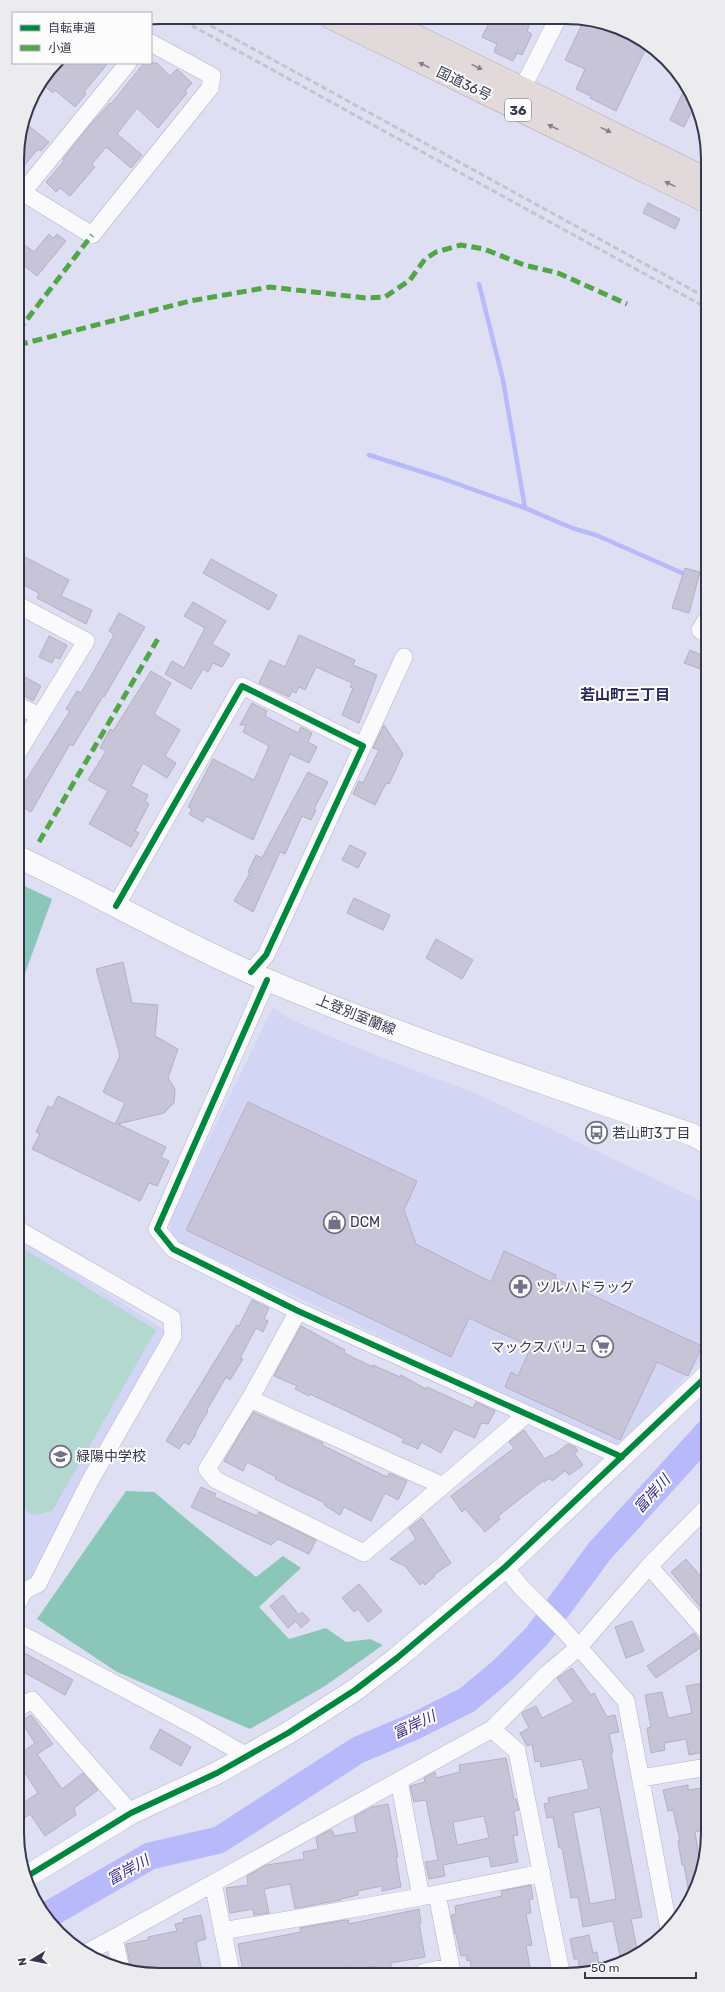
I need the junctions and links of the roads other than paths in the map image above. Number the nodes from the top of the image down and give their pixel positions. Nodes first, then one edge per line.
1 (343, 24) edge
2 (392, 24) edge
3 (555, 24) edge
4 (152, 44) edge
5 (127, 64) edge
6 (522, 89) junction
7 (701, 176) edge
8 (24, 186) edge
9 (24, 193) edge
10 (701, 199) edge
11 (24, 608) edge
12 (404, 657) dead end
13 (24, 709) edge
14 (40, 716) junction
15 (24, 742) edge
16 (363, 746) junction
17 (24, 860) edge
18 (116, 906) junction
19 (259, 976) junction
20 (701, 1140) edge
21 (24, 1233) edge
22 (298, 1311) junction
23 (701, 1382) edge
24 (250, 1399) junction
25 (527, 1414) junction
26 (622, 1457) junction
27 (441, 1485) junction
28 (701, 1513) edge
29 (649, 1566) junction
30 (505, 1568) junction
31 (24, 1591) edge
32 (701, 1625) edge
33 (24, 1635) edge
34 (578, 1648) junction
35 (24, 1705) edge
36 (492, 1729) junction
37 (247, 1756) junction
38 (701, 1768) edge
39 (642, 1778) junction
40 (399, 1781) junction
41 (131, 1813) junction
42 (542, 1873) junction
43 (31, 1874) edge
44 (213, 1883) junction
45 (429, 1895) junction
46 (667, 1921) edge
47 (222, 1931) junction
48 (114, 1938) junction
49 (92, 1950) edge
50 (120, 1962) edge
51 (230, 1968) edge
52 (450, 1968) edge
53 (560, 1968) edge

10 -> 1 highway, 国道36号 / 36
2 -> 6 highway, 国道36号 / 36
3 - 6 street
4 - 9 street
5 - 8 street
6 -> 7 highway, 国道36号 / 36
11 - 14 street
12 - 16 street
13 - 14 street
14 - 15 street
16 - 18 street
16 - 19 street
17 - 18 street, 上登別室蘭線
18 - 19 street, 上登別室蘭線
19 - 20 street, 上登別室蘭線
19 - 22 street
21 - 31 street
22 - 24 street
22 - 25 street
23 - 26 street
24 - 27 street
24 - 27 street
25 - 26 street
25 - 27 street
26 - 30 street
28 - 29 street
29 - 32 street
29 - 34 street
30 - 34 street
30 - 37 street
33 - 37 street
34 - 36 street
34 - 39 street
35 - 41 street
36 - 40 street
36 - 42 street
37 - 41 street
38 - 39 street
39 - 46 street
40 - 44 street
40 - 45 street
41 - 43 street
42 - 45 street
42 - 53 street
44 - 47 street
44 - 48 street
45 - 47 street
45 - 52 street
47 - 51 street
48 - 49 street
48 - 50 street

